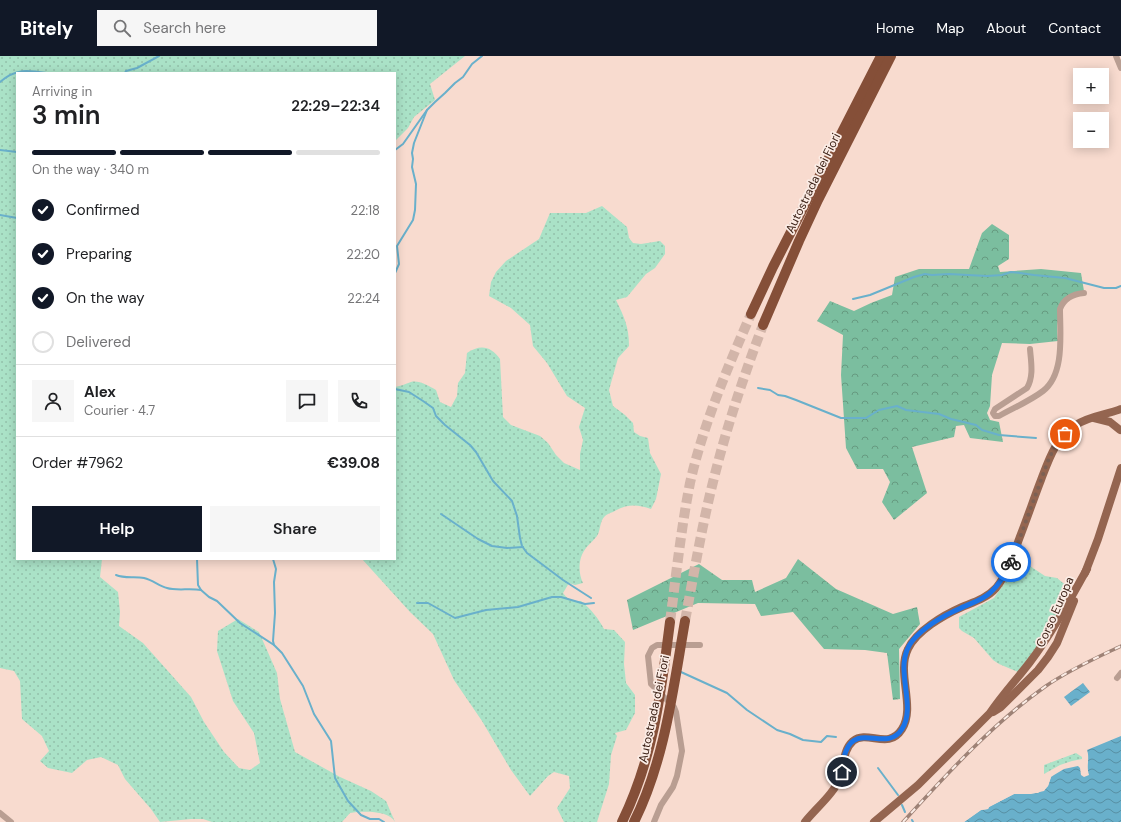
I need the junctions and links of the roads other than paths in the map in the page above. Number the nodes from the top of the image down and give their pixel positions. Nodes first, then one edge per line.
1 (881, 56) edge
2 (891, 56) edge
3 (1116, 56) edge
4 (1121, 68) edge
5 (864, 99) junction
6 (1084, 293) dead end
7 (751, 314) tunnel mouth
8 (763, 325) tunnel mouth
9 (1030, 349) dead end
10 (1121, 409) edge
11 (1092, 418) junction
12 (1120, 431) edge
13 (1121, 468) edge
14 (1086, 569) junction
15 (685, 621) tunnel mouth
16 (670, 622) tunnel mouth
17 (700, 645) dead end
18 (1033, 657) junction
19 (1042, 665) junction
20 (990, 713) junction
21 (0, 813) edge
22 (11, 822) edge
23 (622, 822) edge
24 (634, 822) edge
25 (654, 822) edge
26 (805, 822) edge
27 (874, 822) edge

1 - 5 highway, Autostrada dei Fiori
2 - 5 highway, Autostrada dei Fiori
3 - 4 street
5 - 7 highway, Autostrada dei Fiori
5 - 8 highway, Autostrada dei Fiori
6 - 9 street
10 - 11 main road
10 - 12 main road
11 - 12 main road
11 - 26 main road
13 - 14 main road, Corso Europa
14 - 18 main road, Corso Europa
14 - 19 main road, Corso Europa
15 - 24 highway, Autostrada dei Fiori
16 - 23 highway, Autostrada dei Fiori
17 - 25 street
18 - 19 main road
18 - 20 main road, Corso Europa
19 - 20 main road, Corso Europa
20 - 27 main road, Corso Europa
21 - 22 street

